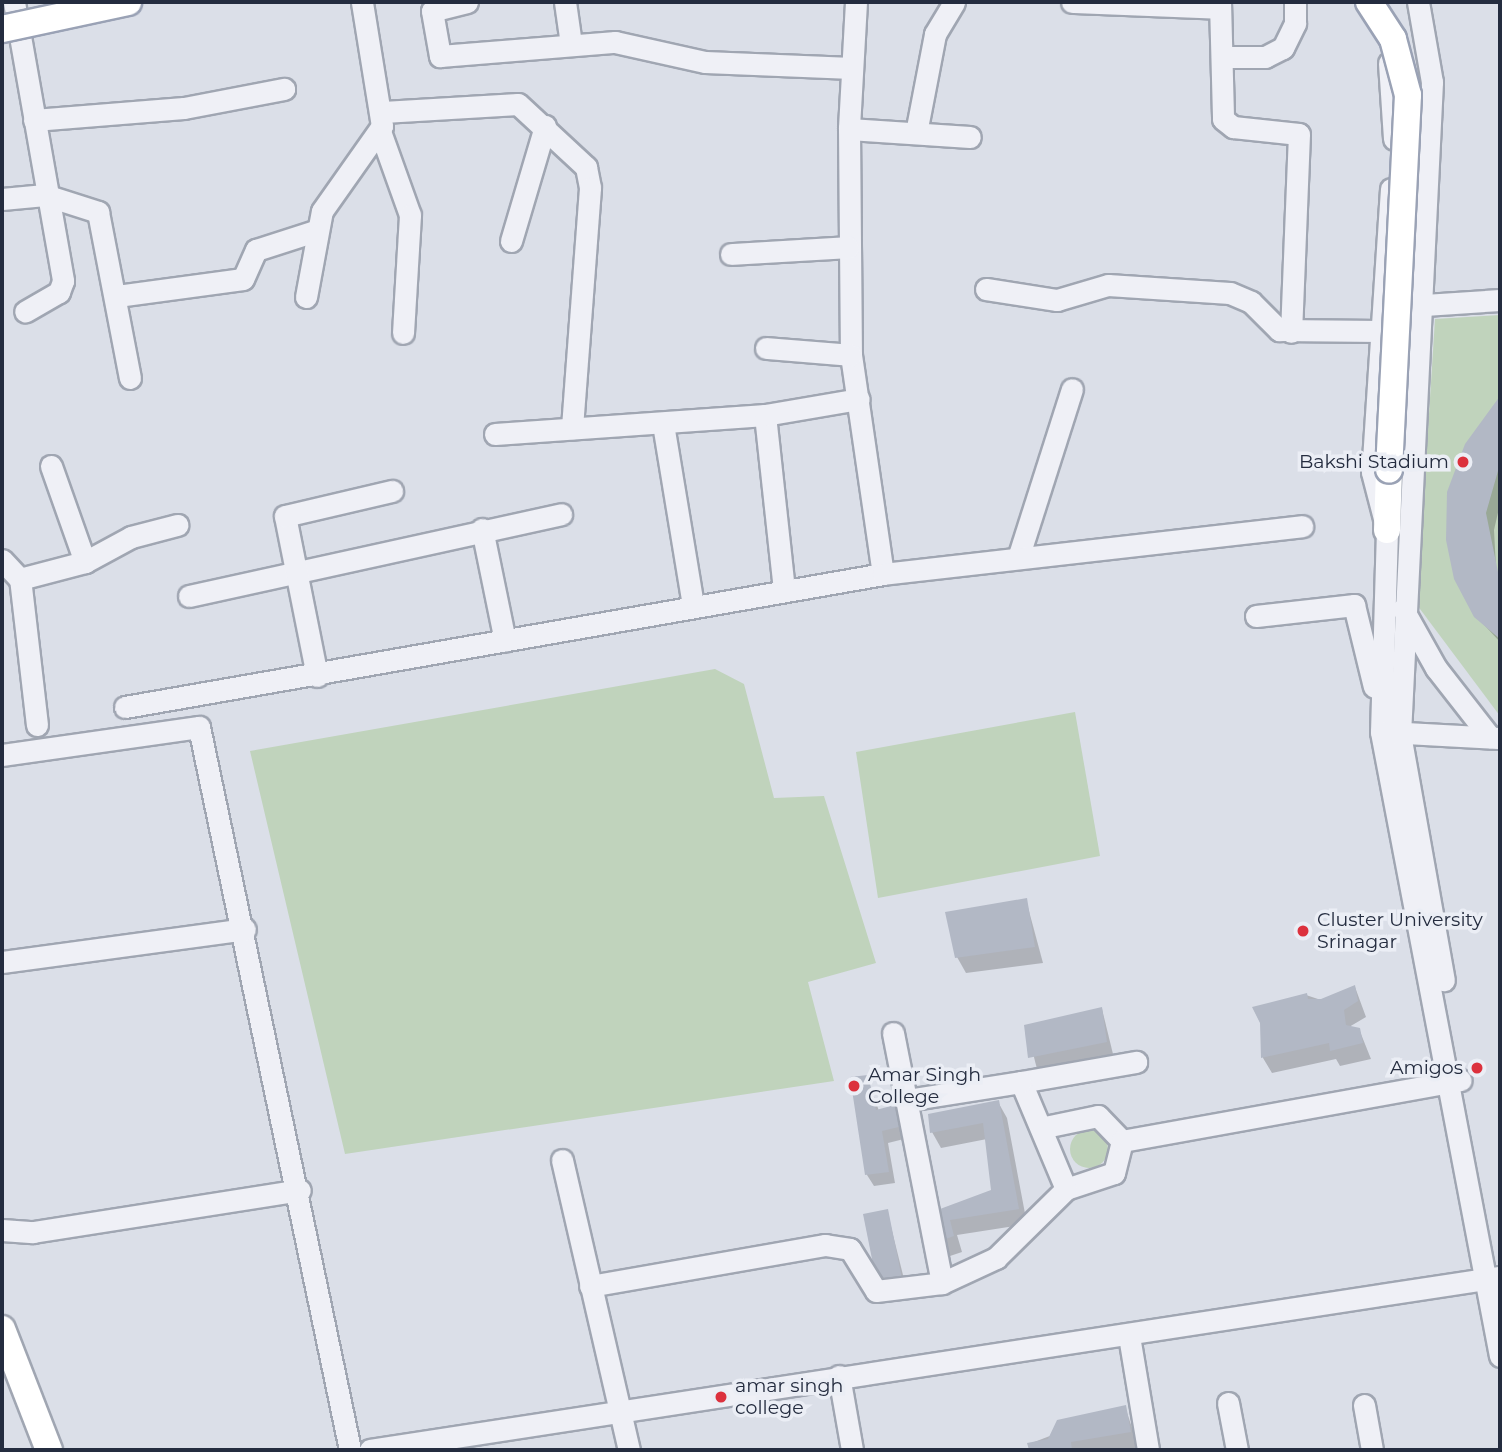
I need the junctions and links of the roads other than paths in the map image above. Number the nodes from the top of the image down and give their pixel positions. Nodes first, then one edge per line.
1 (47, 2) edge
2 (82, 2) edge
3 (128, 2) edge
4 (362, 2) edge
5 (467, 2) edge
6 (565, 2) edge
7 (856, 2) edge
8 (954, 2) edge
9 (1072, 2) edge
10 (1295, 2) edge
11 (1368, 2) edge
12 (1418, 2) edge
13 (1220, 5) edge
14 (7, 16) edge
15 (571, 44) junction
16 (1222, 57) junction
17 (852, 68) junction
18 (284, 89) dead end
19 (383, 112) junction
20 (34, 120) junction
21 (545, 127) junction
22 (849, 129) junction
23 (916, 133) junction
24 (381, 134) junction
25 (970, 137) dead end
26 (45, 195) junction
27 (2, 199) edge
28 (315, 231) junction
29 (511, 241) dead end
30 (848, 247) junction
31 (731, 254) dead end
32 (986, 289) dead end
33 (117, 296) junction
34 (306, 297) dead end
35 (1500, 300) edge
36 (1422, 305) junction
37 (1382, 306) junction
38 (25, 312) dead end
39 (1291, 331) junction
40 (1380, 331) junction
41 (403, 333) dead end
42 (766, 348) dead end
43 (851, 355) junction
44 (130, 378) dead end
45 (1072, 389) dead end
46 (859, 399) junction
47 (765, 415) junction
48 (663, 424) junction
49 (572, 428) junction
50 (495, 434) dead end
51 (51, 467) dead end
52 (392, 491) dead end
53 (561, 514) dead end
54 (177, 525) dead end
55 (1302, 526) dead end
56 (482, 529) junction
57 (1387, 530) junction
58 (1019, 555) junction
59 (2, 560) edge
60 (85, 562) junction
61 (300, 571) junction
62 (883, 574) junction
63 (20, 579) junction
64 (784, 590) junction
65 (189, 596) dead end
66 (694, 606) junction
67 (1402, 608) junction
68 (1256, 616) dead end
69 (505, 640) junction
70 (317, 676) junction
71 (1380, 694) junction
72 (125, 707) dead end
73 (37, 725) dead end
74 (1391, 733) junction
75 (1495, 738) edge
76 (2, 755) edge
77 (244, 929) junction
78 (2, 962) edge
79 (893, 1033) dead end
80 (1136, 1062) dead end
81 (1455, 1081) junction
82 (1021, 1082) junction
83 (907, 1100) junction
84 (1045, 1127) junction
85 (1122, 1141) junction
86 (562, 1160) dead end
87 (1066, 1189) junction
88 (300, 1190) junction
89 (2, 1230) edge
90 (1497, 1279) edge
91 (942, 1283) junction
92 (590, 1286) junction
93 (2, 1329) edge
94 (1129, 1336) junction
95 (1500, 1356) edge
96 (839, 1376) junction
97 (1228, 1404) dead end
98 (1364, 1405) dead end
99 (621, 1409) junction
100 (49, 1450) edge
101 (351, 1450) edge
102 (370, 1450) edge
103 (629, 1450) edge
104 (852, 1450) edge
105 (1148, 1450) edge
106 (1237, 1450) edge
107 (1372, 1450) edge

1 - 14 main road
2 - 14 main road
3 - 14 main road, bridge
4 - 19 street
5 - 15 street
6 - 15 street
7 - 17 street
8 - 23 street
9 - 13 street
10 - 16 street
11 - 37 street
11 - 57 main road, bridge
12 - 36 street
13 - 16 street
14 - 20 street
15 - 17 street
16 - 39 street
17 - 22 street
18 - 20 street
19 - 21 street
19 - 24 street
20 - 26 street
21 - 29 street
21 - 49 street
22 - 23 street
22 - 30 street
23 - 25 street
24 - 28 street
24 - 41 street
26 - 27 street
26 - 33 street
26 - 38 street
28 - 33 street
28 - 34 street
30 - 31 street
30 - 43 street
32 - 39 street
33 - 44 street
35 - 36 street
36 - 37 street
36 - 67 street
37 - 40 street
39 - 40 street
40 - 57 street
42 - 43 street
43 - 46 street
45 - 58 street
46 - 47 street
46 - 62 street
47 - 48 street
47 - 64 street
48 - 49 street
48 - 66 street
49 - 50 street
51 - 60 street
52 - 61 street
53 - 56 street
54 - 60 street
55 - 58 street
56 - 61 street
56 - 69 street
57 - 71 street
58 - 62 street
59 - 63 street
60 - 63 street
61 - 65 street
61 - 70 street
62 - 64 street
63 - 73 street
64 - 66 street
66 - 69 street
67 - 74 street
67 - 75 street
68 - 71 street
69 - 70 street
70 - 72 street
71 - 74 street
74 - 75 street
74 - 81 street
76 - 77 street
77 - 78 street
77 - 88 street
79 - 83 street
80 - 82 street
81 - 85 street
81 - 90 street
82 - 83 street
82 - 84 street
83 - 91 street
84 - 85 street
84 - 87 street
85 - 87 street
86 - 92 street
87 - 91 street
88 - 89 street
88 - 101 street
90 - 94 street
90 - 95 street
91 - 92 street
92 - 99 street
93 - 100 main road
94 - 96 street
94 - 105 street
96 - 99 street
96 - 104 street
97 - 106 street
98 - 107 street
99 - 102 street
99 - 103 street

